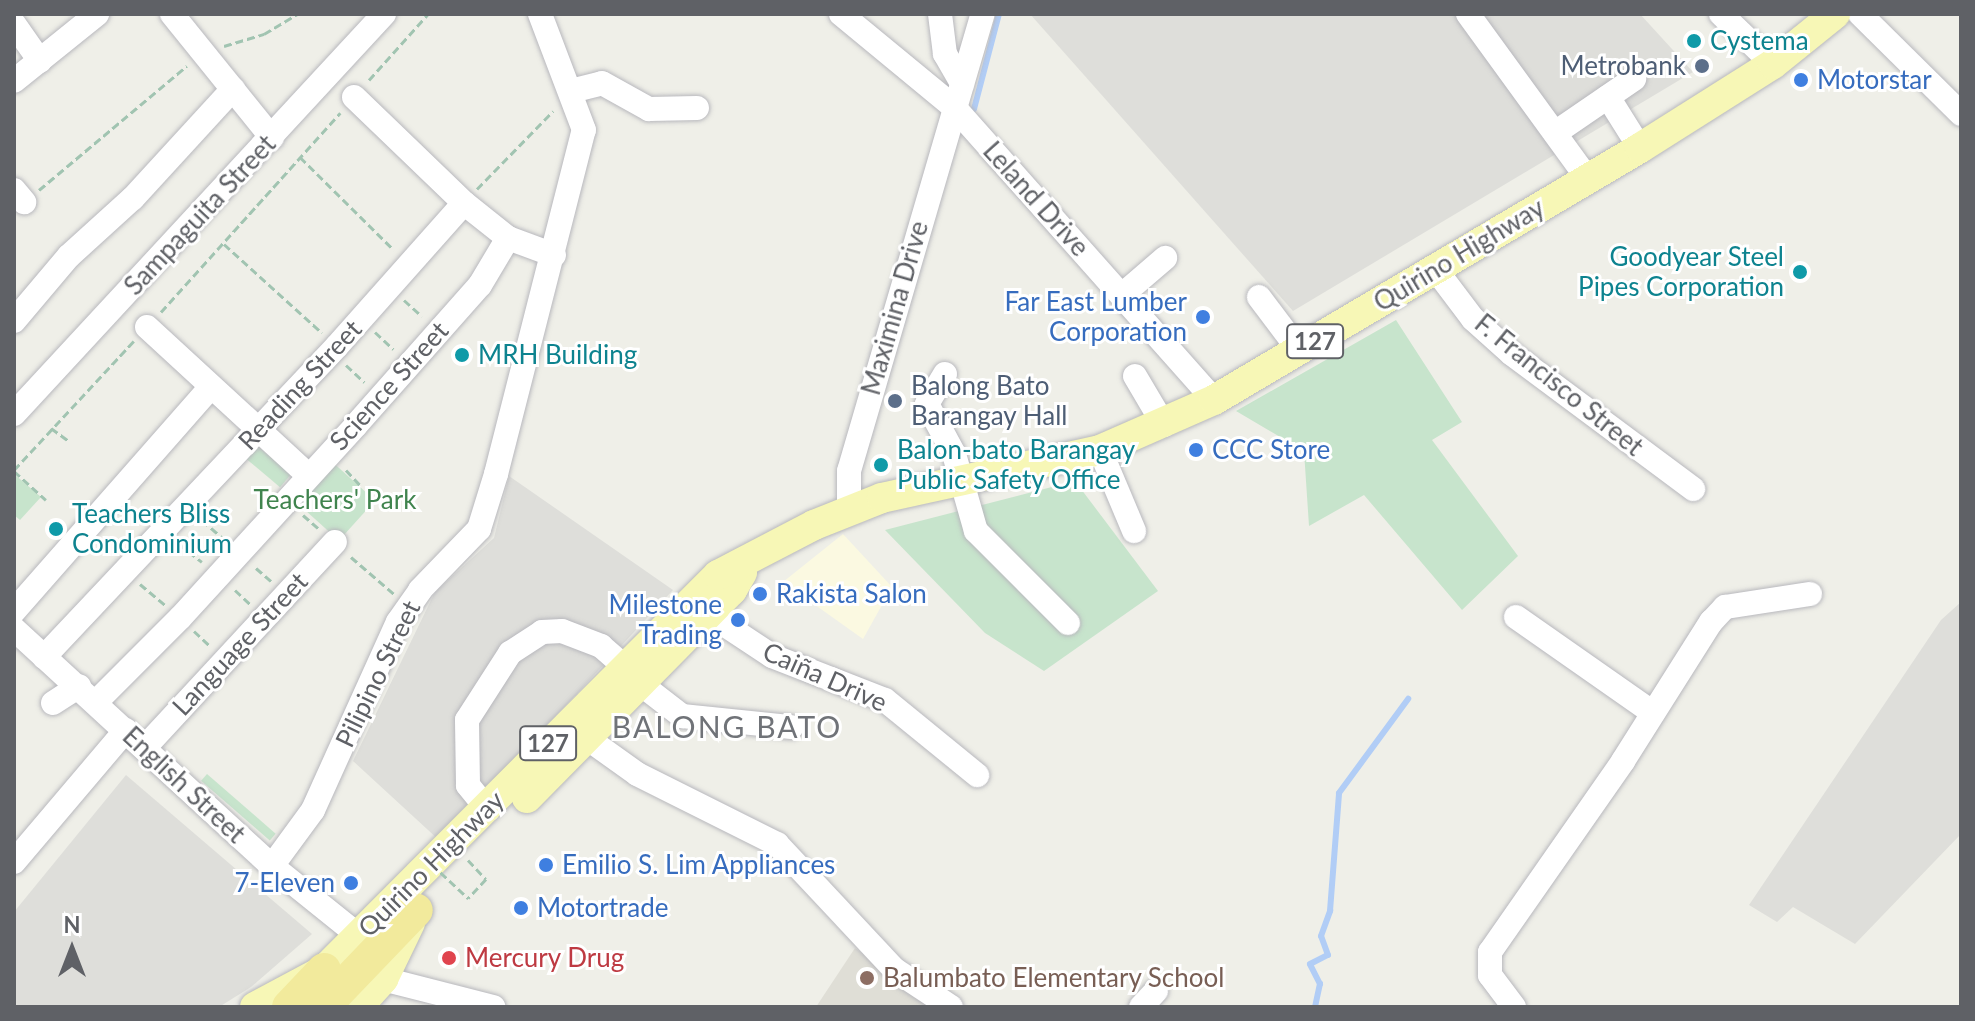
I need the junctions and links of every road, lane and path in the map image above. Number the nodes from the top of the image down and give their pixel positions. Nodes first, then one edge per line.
1 (97, 14) edge
2 (172, 14) edge
3 (297, 14) edge
4 (384, 14) edge
5 (428, 14) edge
6 (540, 14) edge
7 (841, 14) edge
8 (940, 14) edge
9 (983, 14) edge
10 (1468, 14) edge
11 (1721, 14) edge
12 (1835, 14) edge
13 (1860, 14) edge
14 (14, 24) edge
15 (202, 54) junction
16 (40, 61) junction
17 (1773, 64) junction
18 (1634, 79) dead end
19 (14, 81) edge
20 (962, 83) junction
21 (233, 89) junction
22 (571, 91) junction
23 (354, 97) junction
24 (1608, 97) junction
25 (954, 107) junction
26 (697, 108) dead end
27 (554, 111) dead end
28 (1961, 114) edge
29 (1555, 133) junction
30 (272, 138) junction
31 (1640, 148) junction
32 (300, 157) junction
33 (1588, 179) junction
34 (19, 196) edge
35 (464, 203) junction
36 (508, 238) junction
37 (224, 244) junction
38 (554, 255) junction
39 (1165, 258) dead end
40 (409, 265) junction
41 (1436, 270) junction
42 (389, 287) junction
43 (1122, 295) junction
44 (1259, 297) dead end
45 (361, 319) junction
46 (14, 321) edge
47 (147, 327) junction
48 (438, 330) junction
49 (334, 349) junction
50 (1299, 350) junction
51 (409, 364) junction
52 (945, 374) dead end
53 (1135, 376) dead end
54 (210, 388) junction
55 (381, 396) junction
56 (1214, 400) junction
57 (14, 414) edge
58 (1164, 425) junction
59 (51, 428) junction
60 (257, 432) junction
61 (69, 441) dead end
62 (1100, 450) junction
63 (14, 471) edge
64 (308, 475) junction
65 (963, 483) junction
66 (1693, 489) dead end
67 (46, 500) dead end
68 (187, 507) junction
69 (849, 511) junction
70 (1134, 531) dead end
71 (164, 533) junction
72 (335, 542) dead end
73 (239, 552) junction
74 (747, 564) junction
75 (125, 571) junction
76 (218, 575) junction
77 (286, 594) junction
78 (1810, 594) dead end
79 (14, 611) edge
80 (707, 613) junction
81 (264, 617) junction
82 (1516, 617) dead end
83 (180, 618) junction
84 (1068, 623) dead end
85 (14, 629) edge
86 (44, 657) junction
87 (225, 660) junction
88 (631, 674) junction
89 (87, 694) junction
90 (53, 703) dead end
91 (1653, 713) junction
92 (791, 727) dead end
93 (126, 730) junction
94 (584, 736) junction
95 (146, 746) junction
96 (977, 775) dead end
97 (488, 810) junction
98 (423, 856) dead end
99 (468, 860) junction
100 (14, 862) edge
101 (272, 866) junction
102 (416, 910) junction
103 (359, 936) junction
104 (324, 970) junction
105 (383, 979) junction
106 (255, 1007) edge
107 (289, 1007) edge
108 (323, 1007) edge
109 (358, 1007) edge
110 (493, 1007) edge
111 (951, 1007) edge
112 (1514, 1007) edge

1 - 16 street
2 - 15 street
3 - 15 path
4 - 30 street, Sampaguita Street
5 - 23 path
6 - 22 street, Pilipino Street
7 - 25 street, Leland Drive
8 - 20 street
9 - 20 street, Maximina Drive
10 - 29 street
11 - 17 street
12 - 17 main road, Quirino Highway / 127
13 - 28 street
14 - 16 street
15 - 21 street
15 - 34 path
16 - 19 street
17 - 31 main road, Quirino Highway / 127
18 - 24 street
20 - 25 street, Maximina Drive
21 - 30 street
21 - 46 street
22 - 26 street
22 - 38 street, Pilipino Street
23 - 32 path
23 - 35 street
24 - 29 street
24 - 31 street
25 - 43 street, Leland Drive
25 - 69 street, Maximina Drive
27 - 35 path
29 - 33 street
30 - 57 street, Sampaguita Street
31 - 33 main road, Quirino Highway / 127
32 - 37 path
32 - 40 path
33 - 41 main road, Quirino Highway / 127
35 - 36 street
35 - 40 street, Reading Street
36 - 38 street
36 - 48 street, Science Street
37 - 47 path
37 - 49 path
38 - 101 street, Pilipino Street
39 - 43 street
40 - 42 street, Reading Street
41 - 50 main road, Quirino Highway / 127
41 - 66 street, F. Francisco Street
42 - 45 street, Reading Street
42 - 48 path
43 - 56 street, Leland Drive
44 - 50 street
45 - 49 street, Reading Street
45 - 51 path
47 - 54 street
47 - 59 path
48 - 51 street, Science Street
49 - 55 path
49 - 60 street, Reading Street
50 - 56 main road, Quirino Highway / 127
51 - 55 street, Science Street
52 - 65 street
53 - 58 street
54 - 60 street
54 - 79 street
55 - 64 street, Science Street
56 - 58 main road, Quirino Highway / 127
58 - 62 main road, Quirino Highway / 127
59 - 61 path
59 - 63 path
60 - 64 street
60 - 68 street, Reading Street
62 - 65 main road, Quirino Highway / 127
62 - 70 street
63 - 67 path
64 - 73 street, Science Street
65 - 69 main road, Quirino Highway / 127
65 - 84 street
68 - 71 street, Reading Street
68 - 73 path
69 - 74 main road, Quirino Highway / 127
71 - 75 street, Reading Street
71 - 76 path
72 - 77 street, Language Street
73 - 76 street, Science Street
73 - 77 path
74 - 80 main road, Quirino Highway / 127
74 - 88 main road, Quirino Highway / 127
75 - 83 path
75 - 86 street, Reading Street
76 - 81 path
76 - 83 street, Science Street
77 - 81 street, Language Street
78 - 91 street
80 - 88 main road, Quirino Highway / 127
80 - 96 street, Caiña Drive
81 - 87 street, Language Street
82 - 91 street
83 - 87 path
83 - 89 street, Science Street
85 - 86 street, English Street
86 - 89 street, English Street
87 - 95 street, Language Street
88 - 92 street
88 - 94 main road, Quirino Highway / 127
88 - 97 main road, Quirino Highway / 127
88 - 97 street
89 - 90 street, Science Street
89 - 93 street, English Street
91 - 112 street
93 - 95 street, English Street
93 - 100 street
94 - 99 main road, Quirino Highway / 127
94 - 111 street
95 - 101 street, English Street
97 - 103 main road, Quirino Highway / 127
98 - 99 path, bridge
99 - 102 main road, Quirino Highway / 127
101 - 103 street, English Street
102 - 105 main road, Quirino Highway
102 - 108 highway
103 - 104 main road, Quirino Highway / 127
104 - 106 main road, Quirino Highway
104 - 107 highway
105 - 109 main road, Quirino Highway
105 - 110 street

